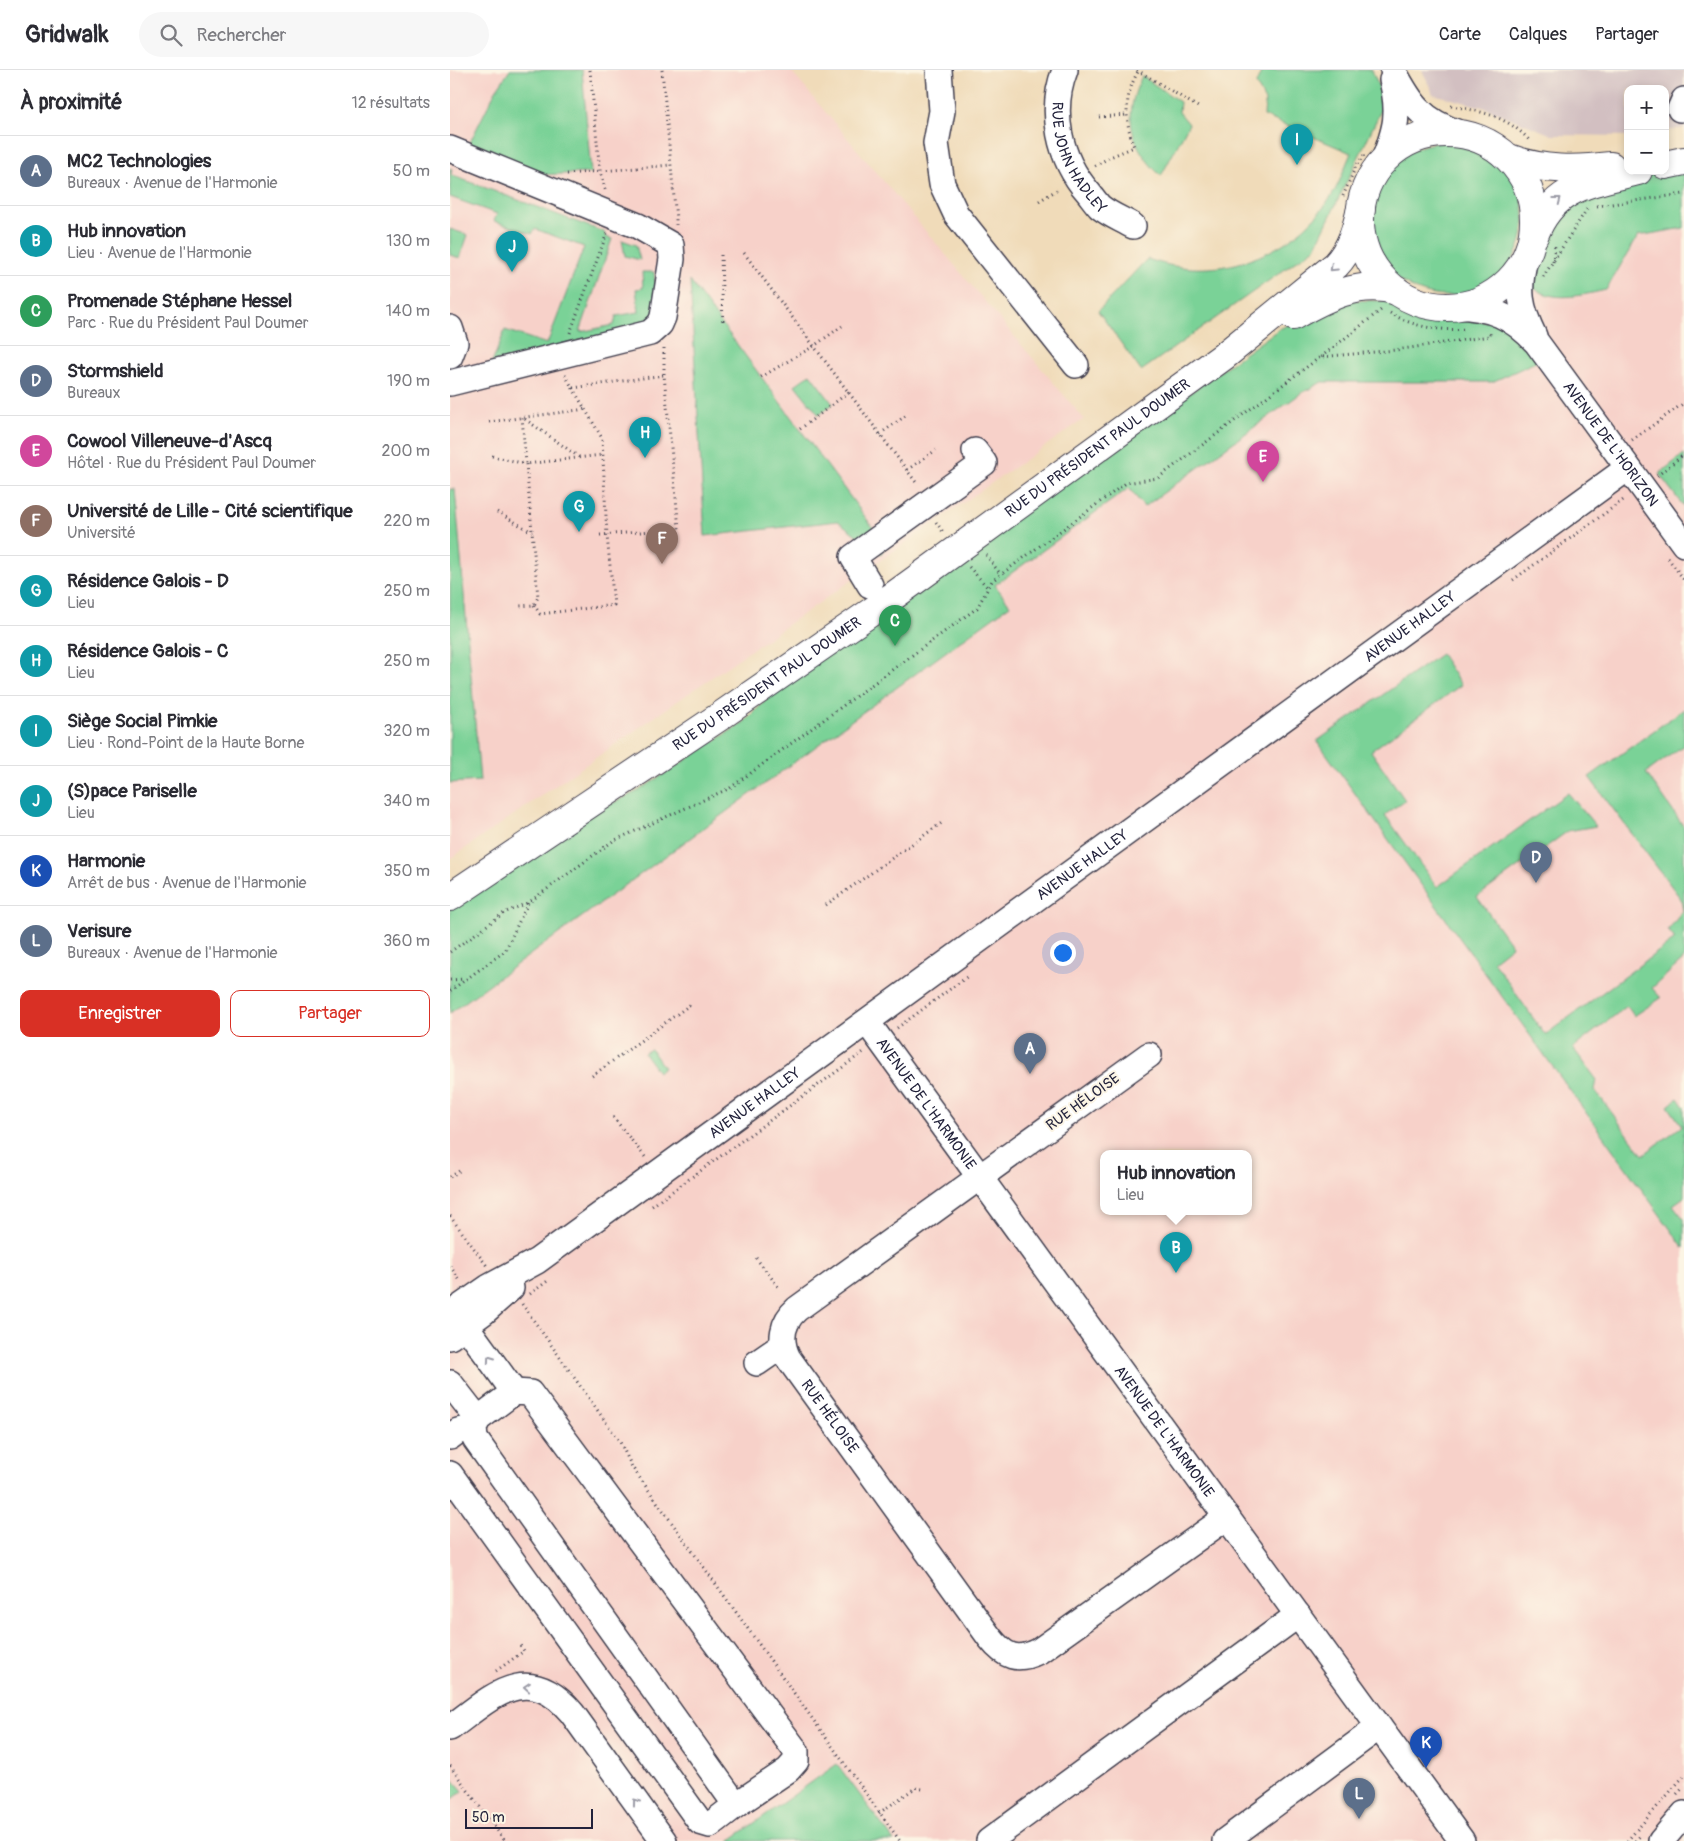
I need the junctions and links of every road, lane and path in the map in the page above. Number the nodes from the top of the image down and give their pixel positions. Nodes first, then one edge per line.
1 (662, 70) edge
2 (939, 70) edge
3 (1065, 70) edge
4 (1138, 70) edge
5 (1391, 70) edge
6 (1198, 107) dead end
7 (1443, 108) dead end
8 (1126, 116) junction
9 (1099, 118) dead end
10 (1459, 133) junction
11 (450, 149) edge
12 (1521, 152) junction
13 (1384, 160) junction
14 (1669, 160) edge
15 (1684, 160) edge
16 (1624, 164) edge
17 (1669, 164) edge
18 (671, 165) junction
19 (564, 175) dead end
20 (1624, 175) edge
21 (1076, 179) junction
22 (1684, 194) edge
23 (1040, 201) dead end
24 (1596, 206) dead end
25 (1587, 207) dead end
26 (1361, 209) junction
27 (1134, 226) dead end
28 (665, 240) junction
29 (1529, 249) junction
30 (744, 253) dead end
31 (721, 255) dead end
32 (1553, 264) dead end
33 (1362, 288) junction
34 (1390, 300) junction
35 (1454, 306) junction
36 (663, 317) junction
37 (1490, 323) dead end
38 (723, 325) dead end
39 (842, 326) dead end
40 (450, 328) edge
41 (1471, 329) dead end
42 (1537, 343) junction
43 (814, 346) junction
44 (450, 356) edge
45 (1224, 356) junction
46 (554, 357) junction
47 (1320, 357) junction
48 (1076, 365) dead end
49 (664, 375) junction
50 (761, 377) dead end
51 (450, 383) edge
52 (573, 388) junction
53 (849, 392) junction
54 (586, 409) junction
55 (908, 414) dead end
56 (522, 417) junction
57 (489, 422) dead end
58 (800, 430) dead end
59 (880, 434) junction
60 (936, 450) dead end
61 (975, 450) dead end
62 (1684, 454) edge
63 (602, 455) junction
64 (492, 456) dead end
65 (579, 457) junction
66 (526, 464) junction
67 (1628, 468) junction
68 (907, 470) junction
69 (1659, 474) dead end
70 (931, 501) junction
71 (497, 512) dead end
72 (532, 532) junction
73 (600, 535) dead end
74 (607, 536) junction
75 (1684, 544) edge
76 (870, 585) dead end
77 (534, 605) junction
78 (519, 606) dead end
79 (943, 822) dead end
80 (450, 897) edge
81 (528, 902) junction
82 (826, 905) dead end
83 (450, 952) edge
84 (466, 979) junction
85 (450, 980) edge
86 (450, 991) edge
87 (692, 1004) dead end
88 (867, 1022) junction
89 (1149, 1054) dead end
90 (592, 1076) dead end
91 (613, 1117) dead end
92 (646, 1158) dead end
93 (462, 1169) dead end
94 (450, 1177) edge
95 (980, 1177) junction
96 (450, 1216) edge
97 (756, 1258) dead end
98 (450, 1266) edge
99 (491, 1270) dead end
100 (780, 1289) dead end
101 (520, 1301) dead end
102 (456, 1316) edge
103 (783, 1345) junction
104 (757, 1363) dead end
105 (450, 1383) edge
106 (514, 1392) junction
107 (476, 1424) junction
108 (450, 1436) edge
109 (450, 1474) edge
110 (1227, 1517) junction
111 (1298, 1615) junction
112 (1379, 1727) junction
113 (450, 1728) edge
114 (450, 1766) edge
115 (1684, 1776) edge
116 (923, 1790) dead end
117 (736, 1805) junction
118 (879, 1812) junction
119 (1684, 1814) edge
120 (505, 1841) edge
121 (664, 1841) edge
122 (900, 1841) edge
123 (989, 1841) edge
124 (1225, 1841) edge
125 (1462, 1841) edge
126 (1626, 1841) edge
127 (1661, 1841) edge

1 - 18 path
2 - 48 street
3 - 21 street, RUE JOHN HADLEY
4 - 6 path
4 - 8 path
5 - 10 street
5 - 13 street
7 - 12 path
8 - 9 path
8 - 21 path
10 - 12 main road
10 - 13 main road, RUE DU PRÉSIDENT PAUL DOUMER
11 - 28 street
12 - 16 main road
12 - 29 main road
13 - 26 main road, RUE DU PRÉSIDENT PAUL DOUMER
14 - 15 main road
15 - 17 main road
18 - 19 path
18 - 28 path
29 -> 20 main road
21 - 23 path
21 - 27 street, RUE JOHN HADLEY
22 - 24 path
25 - 32 path
26 - 34 main road
26 -> 45 main road, RUE DU PRÉSIDENT PAUL DOUMER
28 - 36 street
29 - 35 main road
29 - 42 street, AVENUE DE L'HORIZON
30 - 43 path
31 - 38 path
33 - 34 path
33 - 34 main road, RUE DU PRÉSIDENT PAUL DOUMER
33 - 45 main road, RUE DU PRÉSIDENT PAUL DOUMER
34 - 35 main road
34 - 41 path
34 - 47 path
35 - 42 street, AVENUE DE L'HORIZON
36 - 46 street
36 - 49 path
37 - 47 path
39 - 43 path
40 - 44 street
42 - 67 street, AVENUE DE L'HORIZON
43 - 50 path
43 - 53 path
45 - 80 main road, RUE DU PRÉSIDENT PAUL DOUMER
46 - 51 street
46 - 52 path
47 - 81 path
49 - 52 path
49 - 74 path
52 - 54 path
53 - 58 path
53 - 59 path
54 - 56 path
54 - 63 path
55 - 59 path
56 - 57 path
56 - 65 path
56 - 66 path
59 - 68 path
60 - 68 path
61 - 70 street
62 - 69 path
63 - 65 path
63 - 74 path
64 - 66 path
65 - 66 path
66 - 72 path
67 - 75 street, AVENUE DE L'HORIZON
67 - 88 street, AVENUE HALLEY
68 - 70 path
70 - 76 street
71 - 72 path
72 - 77 path
73 - 74 path
74 - 77 path
77 - 78 path
79 - 82 path
81 - 83 path
81 - 84 path
84 - 85 path
84 - 86 path
87 - 90 path
88 - 95 street, AVENUE DE L'HARMONIE
88 - 102 street, AVENUE HALLEY
89 - 95 street, RUE HÉLOISE
91 - 92 path
93 - 94 path
95 - 103 street, RUE HÉLOISE
95 - 110 street, AVENUE DE L'HARMONIE
96 - 99 path
97 - 100 path
98 - 102 path
101 - 118 path
106 -> 102 street
103 - 104 street
103 - 110 street, RUE HÉLOISE
105 - 107 street
106 - 107 street
106 - 117 street
107 - 108 street
107 - 117 street
109 - 117 street
110 - 111 street, AVENUE DE L'HARMONIE
111 - 112 street, AVENUE DE L'HARMONIE
111 - 123 street
112 - 124 street
112 - 125 street, AVENUE DE L'HARMONIE
121 -> 113 street
114 - 120 path
115 - 126 path
116 - 118 path
118 - 122 path
119 - 127 street

